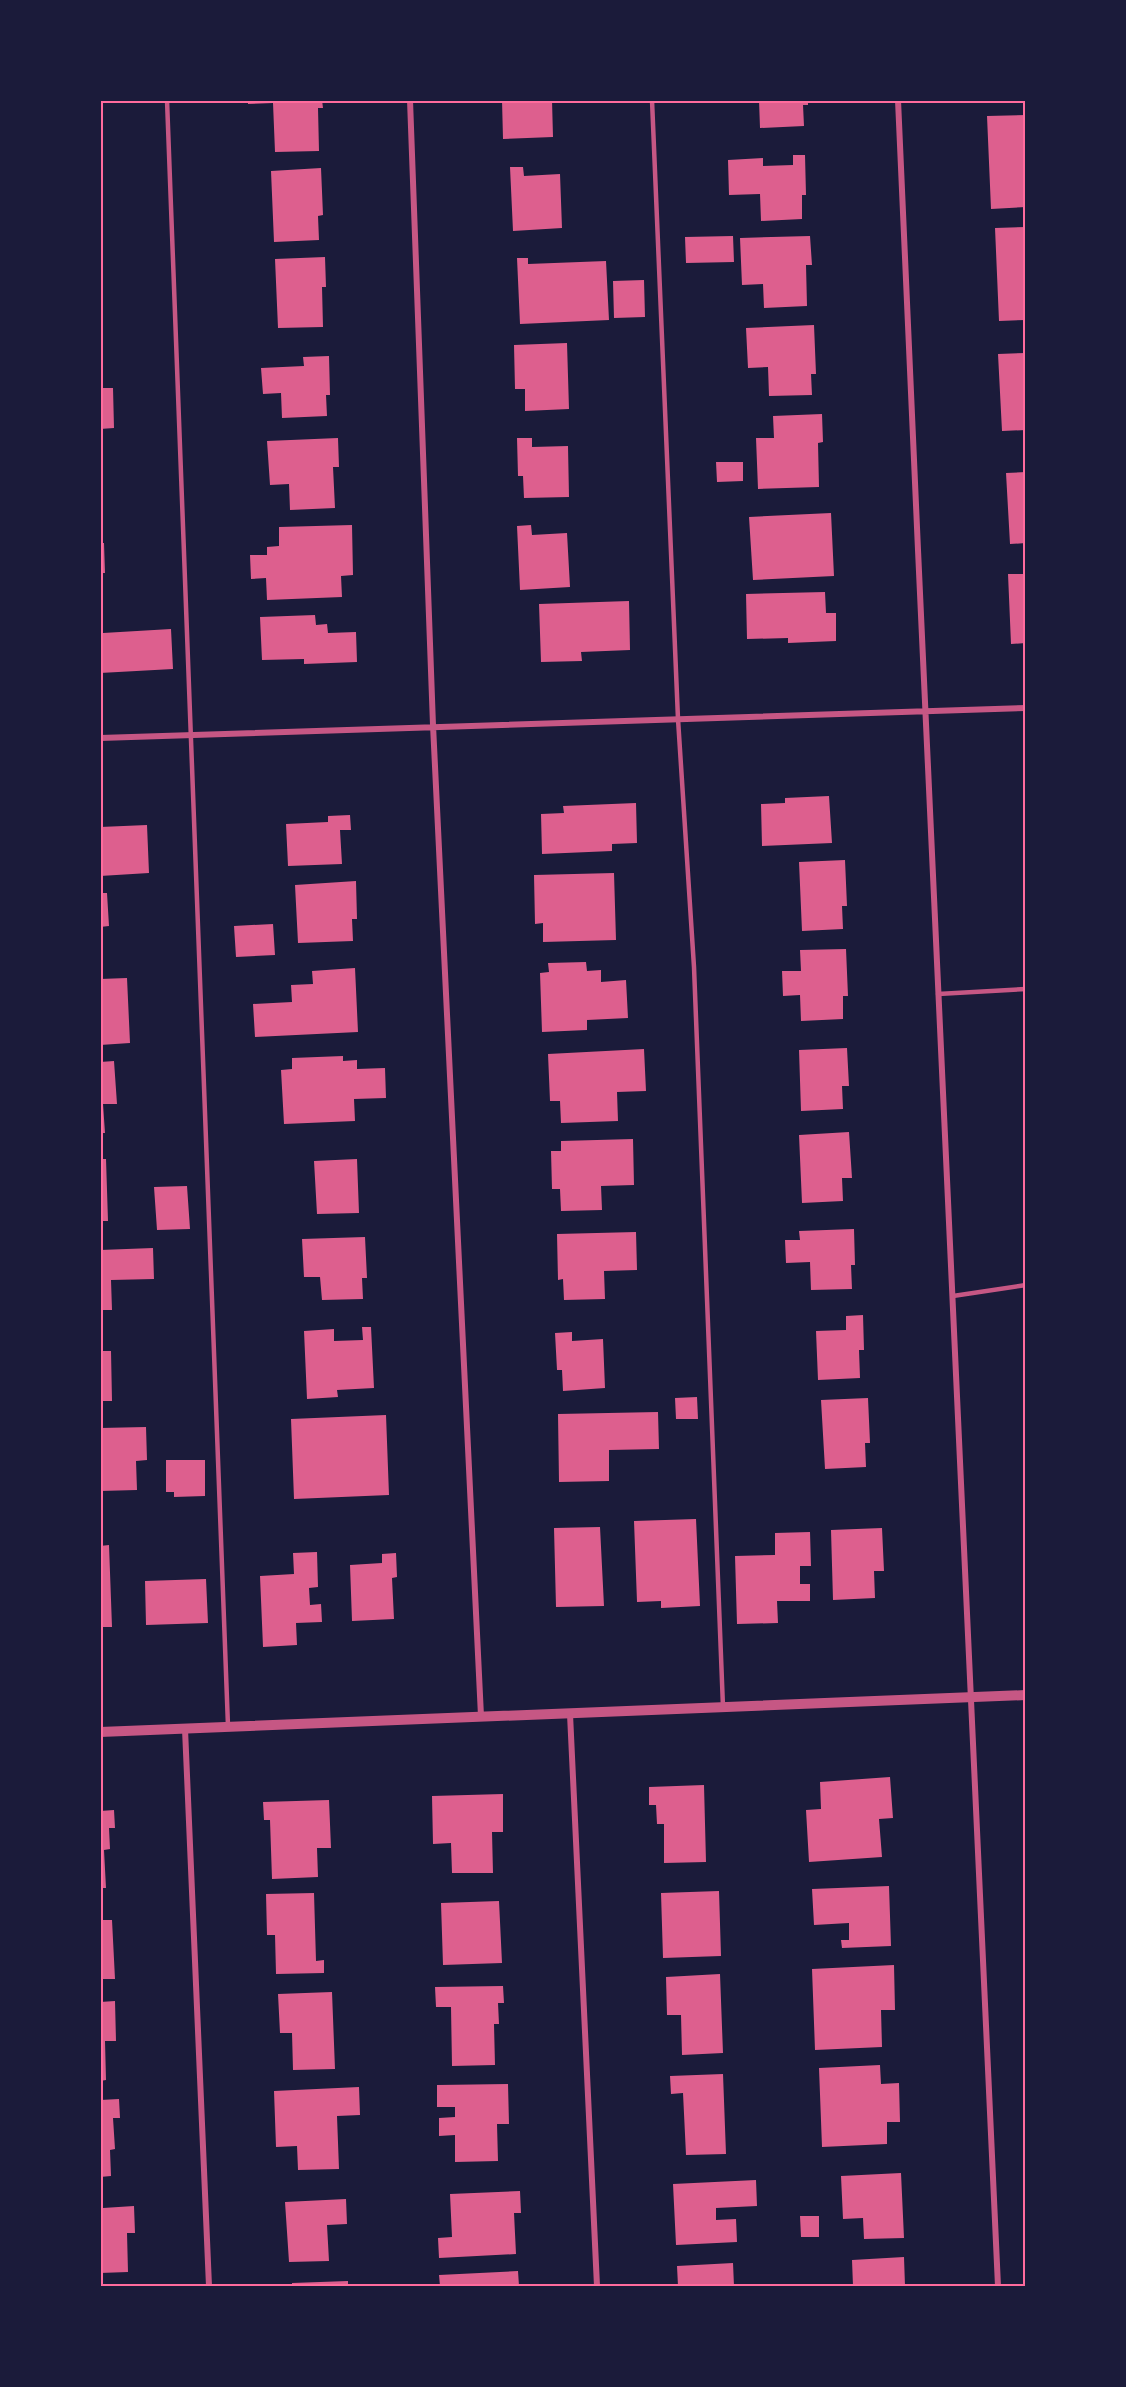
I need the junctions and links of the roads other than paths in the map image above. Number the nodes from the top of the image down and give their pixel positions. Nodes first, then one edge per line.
1 (167, 100) edge
2 (410, 100) edge
3 (652, 100) edge
4 (898, 100) edge
5 (1026, 708) edge
6 (924, 712) junction
7 (678, 719) junction
8 (433, 725) junction
9 (191, 735) junction
10 (100, 738) edge
11 (1026, 989) edge
12 (938, 994) junction
13 (1026, 1285) edge
14 (953, 1296) junction
15 (1026, 1695) edge
16 (974, 1698) junction
17 (723, 1708) junction
18 (570, 1714) junction
19 (481, 1716) junction
20 (228, 1727) junction
21 (185, 1729) junction
22 (100, 1732) edge
23 (209, 2286) edge
24 (597, 2286) edge
25 (998, 2286) edge

1 - 9 lane
2 - 8 street
3 - 7 lane
4 - 6 street
5 - 6 street
6 - 7 street
6 - 12 street
7 - 8 street
7 - 17 lane
8 - 9 street
8 - 19 street
9 - 10 street
9 - 20 lane
11 - 12 lane
12 - 14 street
13 - 14 lane
14 - 16 street
15 - 16 street
16 - 17 street
16 - 25 street
17 - 18 street
18 - 19 street
18 - 24 street
19 - 20 street
20 - 21 street
21 - 22 street
21 - 23 street

